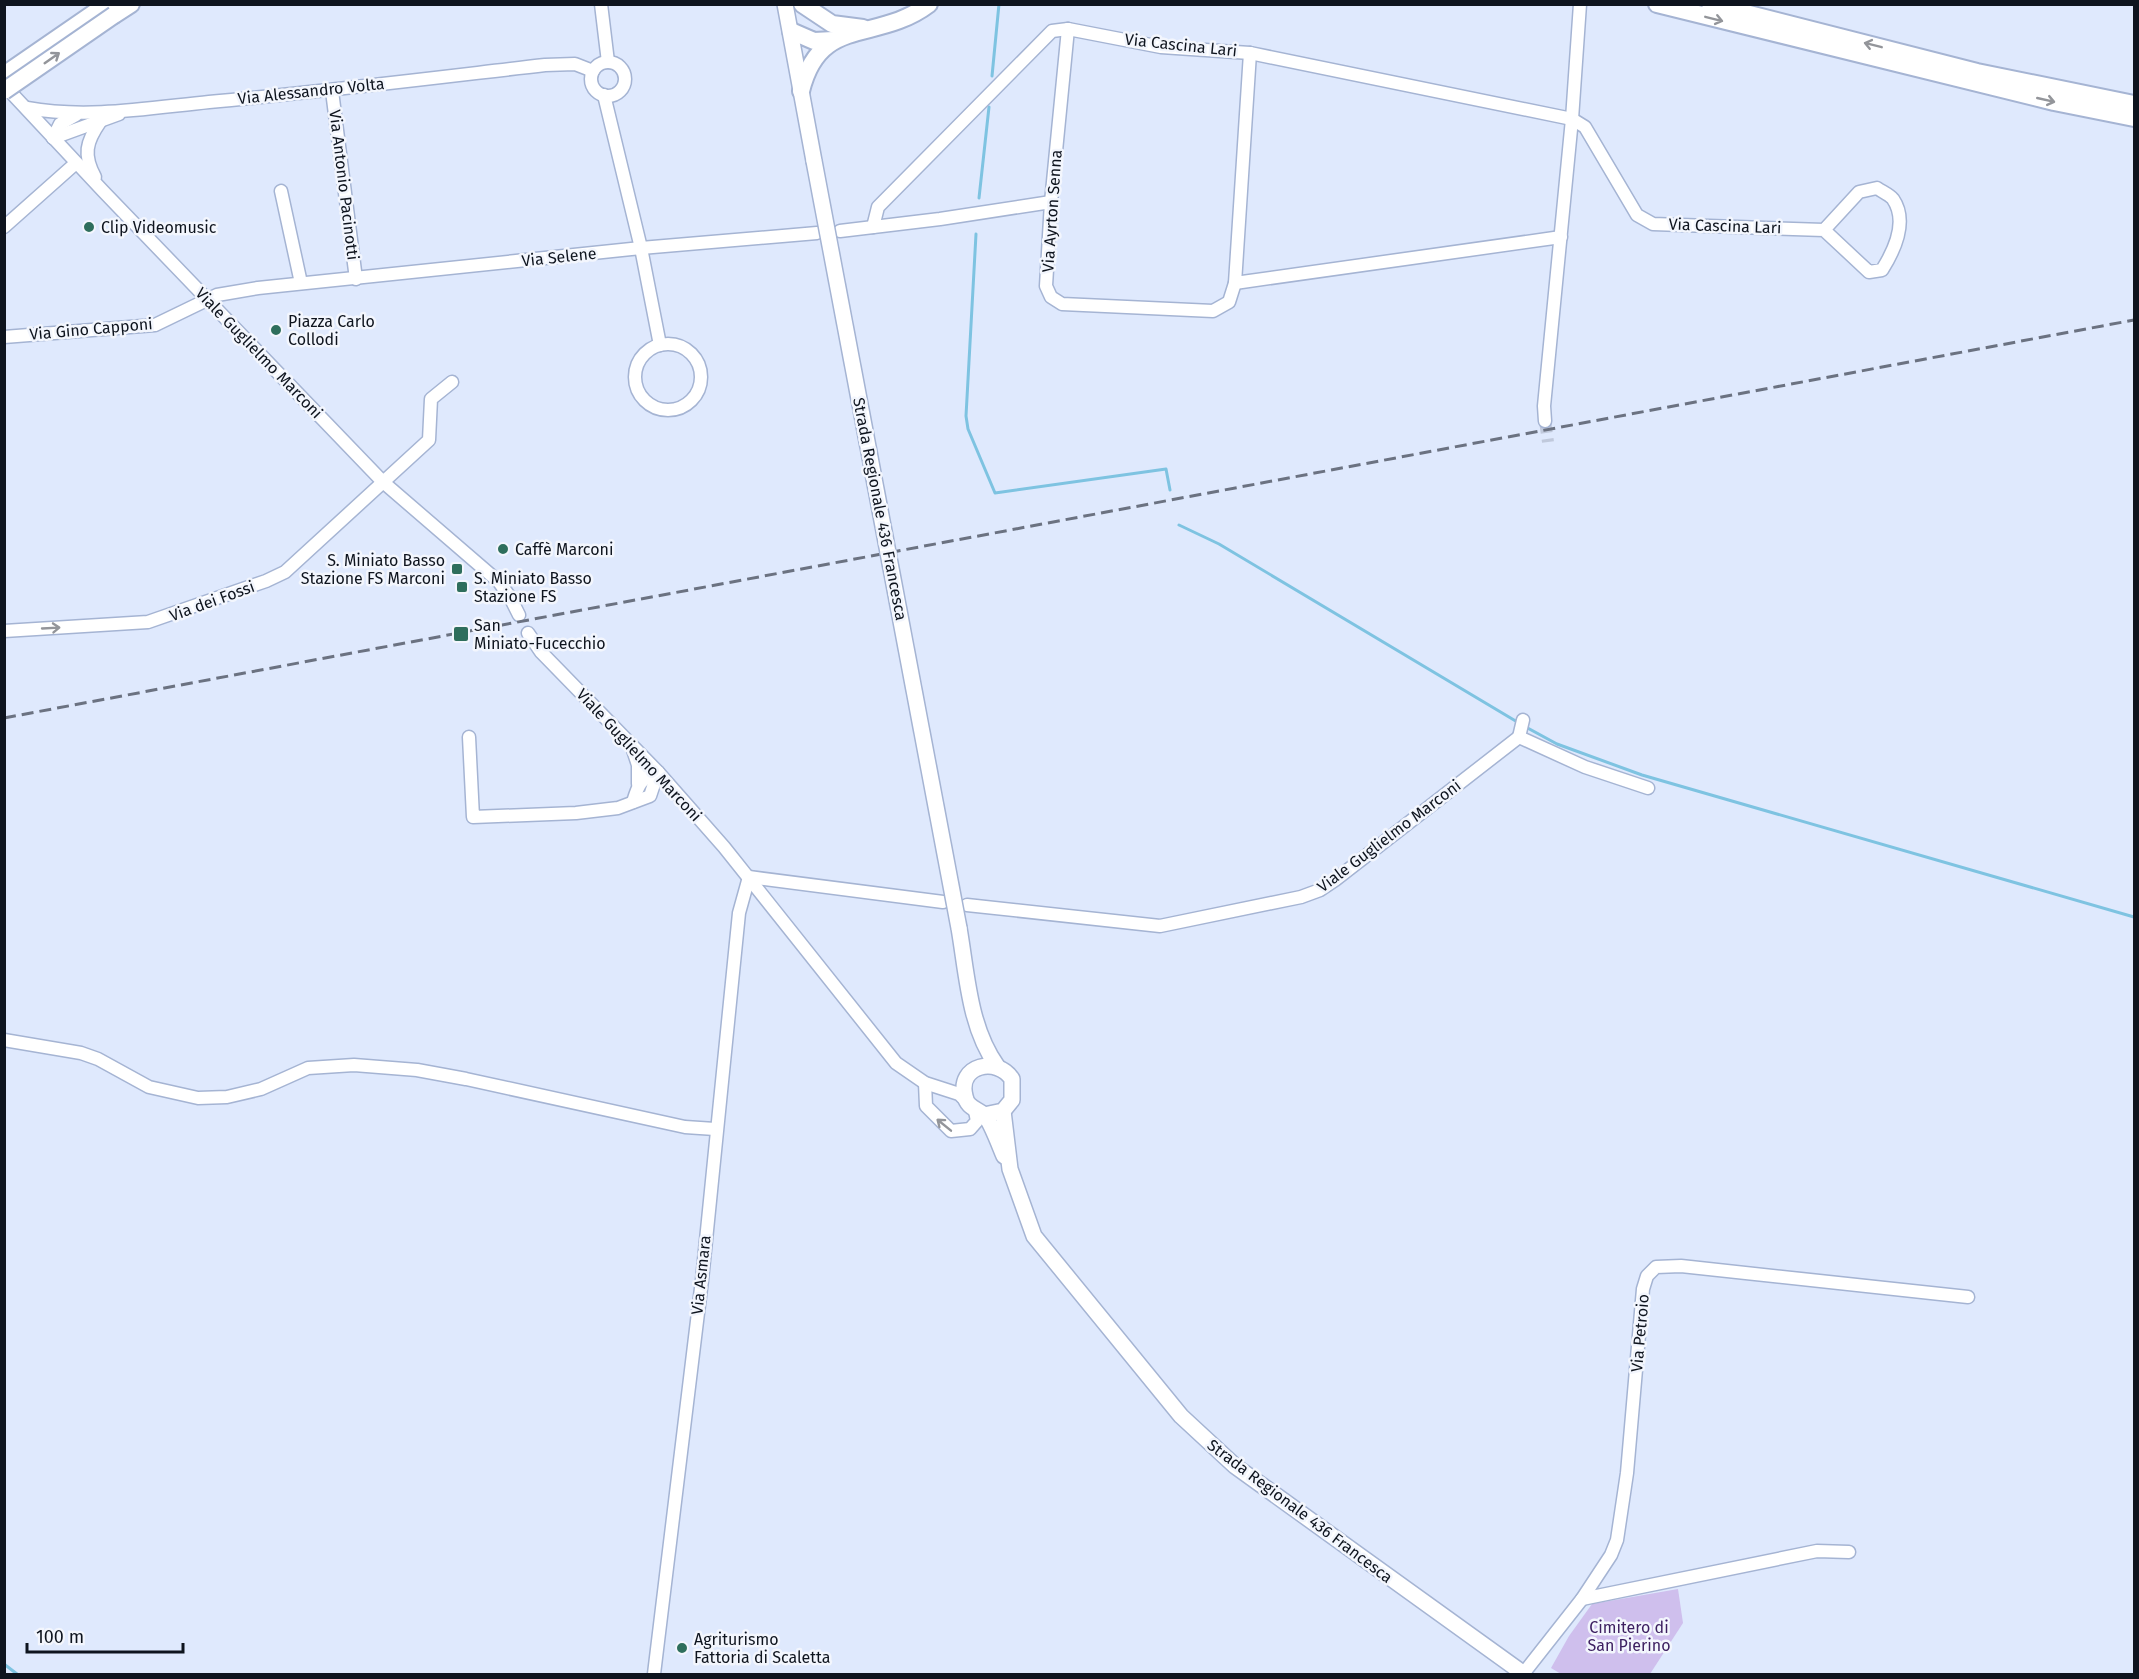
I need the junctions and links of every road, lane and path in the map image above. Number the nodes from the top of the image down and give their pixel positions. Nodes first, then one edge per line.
1 (131, 4) edge
2 (601, 4) edge
3 (785, 4) edge
4 (802, 4) edge
5 (929, 4) edge
6 (1580, 4) edge
7 (1657, 4) edge
8 (1710, 4) edge
9 (108, 9) edge
10 (823, 19) junction
11 (790, 29) junction
12 (1068, 29) junction
13 (870, 30) junction
14 (838, 39) junction
15 (1250, 53) junction
16 (608, 62) junction
17 (593, 71) junction
18 (4, 75) edge
19 (4, 85) edge
20 (4, 91) edge
21 (332, 91) junction
22 (801, 91) junction
23 (604, 95) junction
24 (2134, 104) edge
25 (27, 108) junction
26 (132, 109) junction
27 (80, 113) junction
28 (2134, 118) edge
29 (1572, 119) junction
30 (100, 122) junction
31 (53, 138) junction
32 (76, 163) junction
33 (103, 191) junction
34 (281, 191) dead end
35 (1051, 202) junction
36 (873, 227) junction
37 (4, 228) edge
38 (1824, 230) junction
39 (840, 231) dead end
40 (817, 233) dead end
41 (1561, 237) junction
42 (641, 248) junction
43 (356, 279) junction
44 (302, 283) junction
45 (1235, 283) junction
46 (207, 299) junction
47 (4, 337) edge
48 (660, 345) junction
49 (452, 382) dead end
50 (1545, 421) tunnel mouth
51 (383, 482) junction
52 (519, 615) dead end
53 (4, 631) edge
54 (528, 633) dead end
55 (469, 737) dead end
56 (630, 743) junction
57 (658, 772) junction
58 (638, 784) junction
59 (672, 788) junction
60 (1648, 788) dead end
61 (650, 796) junction
62 (633, 802) junction
63 (749, 877) junction
64 (943, 902) dead end
65 (967, 905) dead end
66 (975, 1014) junction
67 (4, 1040) edge
68 (997, 1066) junction
69 (972, 1072) junction
70 (928, 1084) junction
71 (975, 1109) junction
72 (1003, 1111) junction
73 (715, 1129) junction
74 (1010, 1169) junction
75 (1968, 1297) dead end
76 (1849, 1552) dead end
77 (1582, 1599) junction
78 (654, 1674) edge
79 (1523, 1674) edge

1 - 9 highway
2 - 16 street
3 - 11 main road, Strada Regionale 436 Francesca
4 - 10 highway
5 - 13 highway
6 - 29 street
7 -> 28 highway
24 -> 8 highway
9 - 18 highway
20 -> 9 highway, bridge
10 - 11 highway
10 - 13 highway
11 - 14 highway
11 - 22 main road, Strada Regionale 436 Francesca
12 - 15 street, Via Cascina Lari
12 - 35 street, Via Ayrton Senna
12 - 36 street
13 - 14 highway
14 - 22 highway
15 - 29 street, Via Cascina Lari
15 - 45 street, Via Ayrton Senna
16 - 17 street
16 - 23 street
17 - 21 street, Via Alessandro Volta
17 - 23 street
19 - 25 street, Viale Guglielmo Marconi
21 - 26 street, Via Alessandro Volta
21 - 43 street, Via Antonio Pacinotti
22 - 66 main road, Strada Regionale 436 Francesca, bridge
23 - 42 street
25 - 27 street, Via Alessandro Volta
25 - 31 street, Viale Guglielmo Marconi
26 - 27 street, Via Alessandro Volta
26 - 30 street
27 - 31 street
29 - 38 street, Via Cascina Lari
29 - 41 street
30 - 31 street
30 - 33 street
31 - 32 street, Viale Guglielmo Marconi
32 - 33 street, Viale Guglielmo Marconi
32 - 37 street
33 - 46 street, Viale Guglielmo Marconi
34 - 44 street
35 - 36 street
35 - 45 street, Via Ayrton Senna
36 - 39 street
38 - 38 street
40 - 42 street, Via Selene
41 - 45 street
41 - 50 street
42 - 43 street, Via Selene
42 - 48 street
43 - 44 street, Via Selene
44 - 46 street, Via Selene
46 - 47 street, Via Gino Capponi
46 - 51 street, Viale Guglielmo Marconi
48 - 48 street
49 - 51 street, Via dei Fossi
51 - 52 street, Viale Guglielmo Marconi
53 -> 51 street, Via dei Fossi
54 - 56 street, Viale Guglielmo Marconi
55 - 62 street
56 - 57 street, Viale Guglielmo Marconi
56 - 58 street
57 - 58 street
57 - 59 street, Viale Guglielmo Marconi
57 - 61 street
58 - 62 street
59 - 61 street
59 - 63 street, Viale Guglielmo Marconi
60 - 65 street, Viale Guglielmo Marconi
61 - 62 street
63 - 64 street
63 - 70 street, Viale Guglielmo Marconi
63 - 73 street, Via Asmara
66 - 68 main road, Strada Regionale 436 Francesca
66 - 69 main road, Strada Regionale 436 Francesca
67 - 73 street
68 - 69 main road
68 - 72 main road, Strada Regionale 436 Francesca
69 - 70 street
69 - 71 main road, Strada Regionale 436 Francesca
70 - 71 street, Viale Guglielmo Marconi
71 -> 70 street
71 - 72 main road
71 - 74 main road, Strada Regionale 436 Francesca
72 - 74 main road, Strada Regionale 436 Francesca
73 - 78 street, Via Asmara
74 - 79 main road, Strada Regionale 436 Francesca
75 - 77 street, Via Petroio
76 - 77 street
77 - 79 street, Via Petroio

